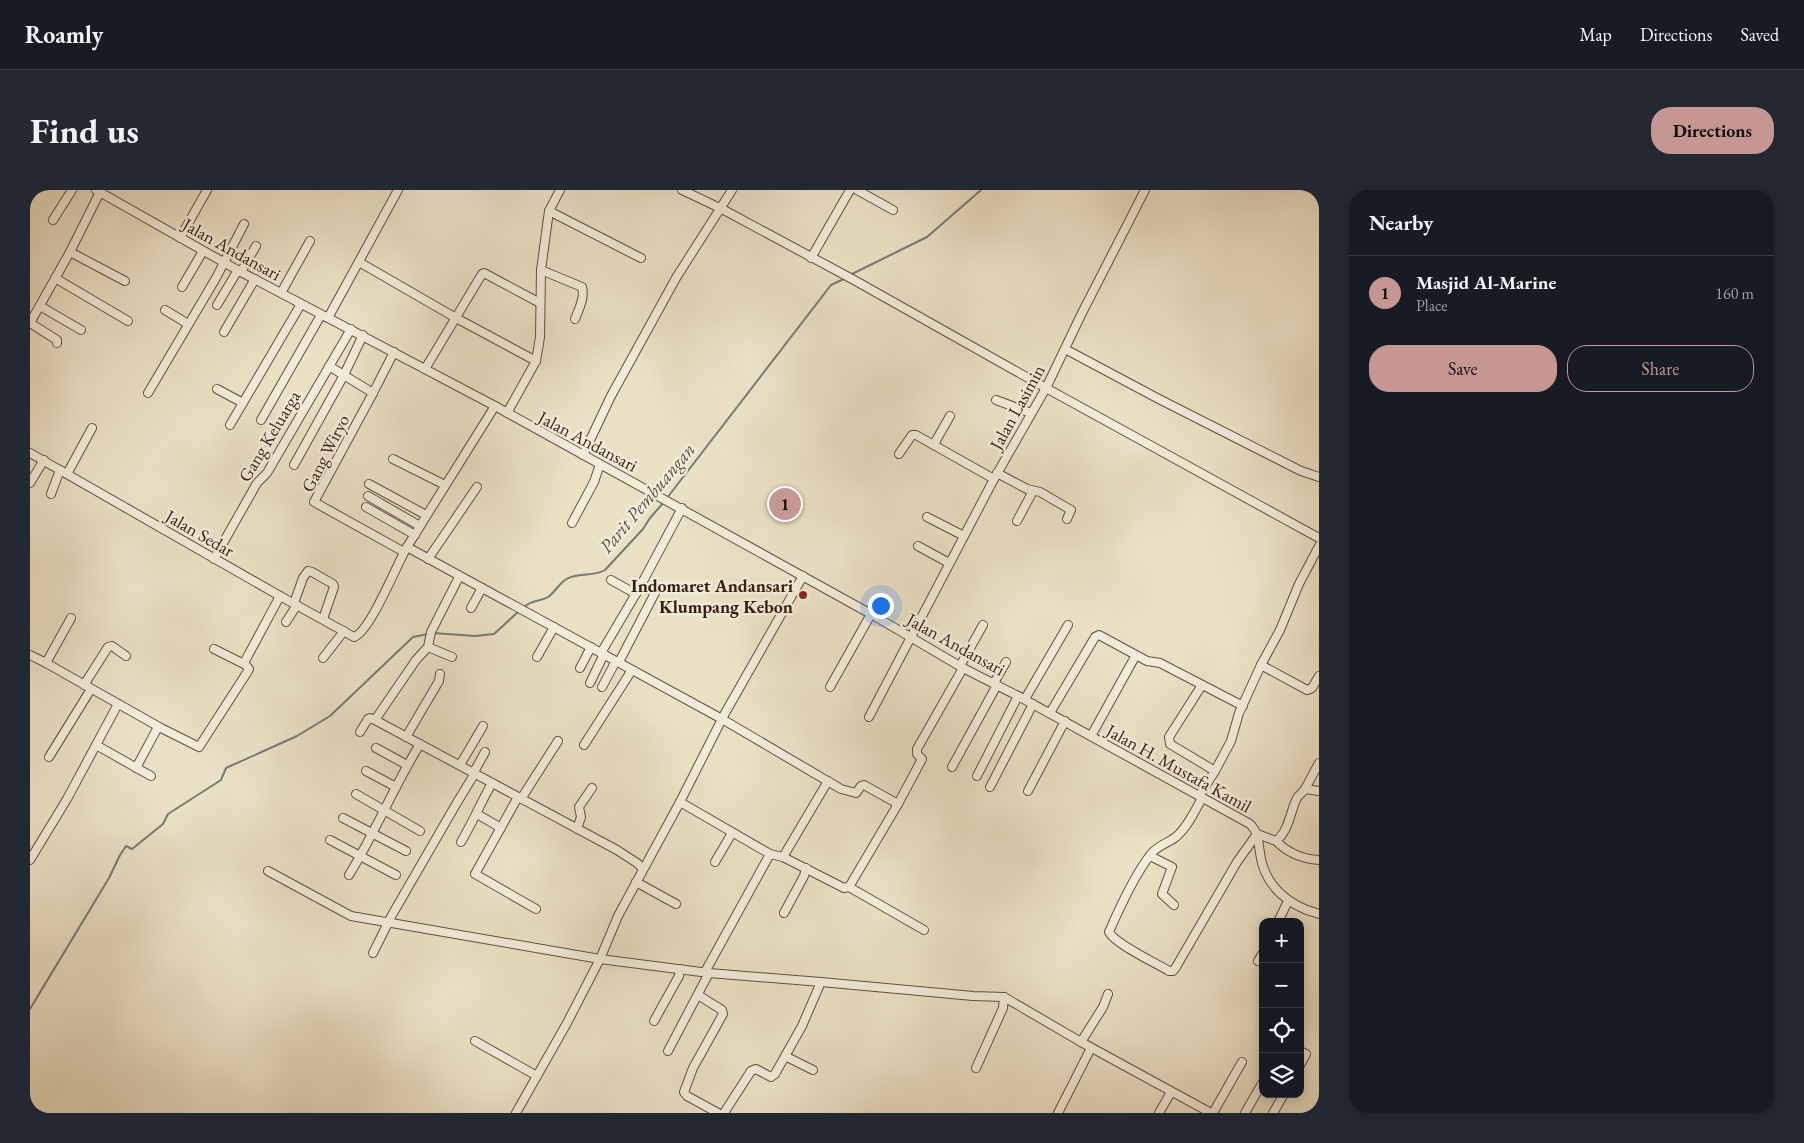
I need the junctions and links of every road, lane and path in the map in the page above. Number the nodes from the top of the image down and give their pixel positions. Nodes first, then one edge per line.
1 (72, 190) edge
2 (207, 190) edge
3 (398, 190) edge
4 (560, 190) edge
5 (682, 190) edge
6 (732, 190) edge
7 (850, 190) edge
8 (857, 190) edge
9 (1145, 190) edge
10 (99, 191) edge
11 (722, 209) junction
12 (893, 210) dead end
13 (549, 211) junction
14 (53, 220) dead end
15 (244, 224) dead end
16 (180, 238) junction
17 (310, 240) dead end
18 (256, 246) dead end
19 (203, 250) junction
20 (70, 252) junction
21 (641, 258) dead end
22 (811, 258) junction
23 (223, 262) junction
24 (359, 262) junction
25 (541, 270) junction
26 (240, 271) junction
27 (55, 278) junction
28 (255, 279) junction
29 (125, 281) dead end
30 (182, 286) dead end
31 (281, 293) junction
32 (540, 303) junction
33 (301, 304) junction
34 (217, 305) dead end
35 (40, 306) junction
36 (165, 310) dead end
37 (324, 317) junction
38 (456, 318) junction
39 (575, 319) dead end
40 (128, 321) dead end
41 (30, 323) edge
42 (188, 324) junction
43 (351, 329) junction
44 (81, 330) dead end
45 (224, 332) dead end
46 (363, 336) junction
47 (57, 343) dead end
48 (1065, 349) junction
49 (394, 352) junction
50 (536, 361) junction
51 (329, 366) junction
52 (425, 369) junction
53 (344, 375) junction
54 (1046, 388) junction
55 (217, 389) dead end
56 (148, 393) dead end
57 (374, 393) junction
58 (996, 400) dead end
59 (244, 403) junction
60 (495, 406) junction
61 (507, 413) junction
62 (1031, 413) junction
63 (950, 416) dead end
64 (261, 420) dead end
65 (230, 425) dead end
66 (92, 428) dead end
67 (934, 444) junction
68 (30, 453) edge
69 (899, 454) dead end
70 (583, 455) junction
71 (392, 459) dead end
72 (44, 460) junction
73 (600, 464) junction
74 (294, 465) dead end
75 (64, 472) junction
76 (996, 476) junction
77 (1319, 477) edge
78 (30, 483) edge
79 (369, 484) dead end
80 (445, 485) junction
81 (477, 487) dead end
82 (1034, 491) junction
83 (51, 494) dead end
84 (368, 496) dead end
85 (366, 507) dead end
86 (682, 508) junction
87 (426, 516) junction
88 (927, 517) dead end
89 (1067, 519) dead end
90 (1017, 521) dead end
91 (572, 523) dead end
92 (420, 526) junction
93 (415, 535) junction
94 (964, 536) junction
95 (1319, 538) edge
96 (918, 546) dead end
97 (1319, 546) edge
98 (406, 550) junction
99 (214, 558) junction
100 (428, 559) junction
101 (949, 563) junction
102 (803, 576) junction
103 (460, 577) junction
104 (611, 580) dead end
105 (641, 585) junction
106 (482, 588) junction
107 (636, 594) junction
108 (280, 596) junction
109 (295, 604) junction
110 (471, 608) dead end
111 (871, 614) junction
112 (71, 618) dead end
113 (322, 619) junction
114 (286, 622) dead end
115 (1068, 625) dead end
116 (983, 626) dead end
117 (554, 627) junction
118 (344, 631) junction
119 (910, 636) junction
120 (430, 640) junction
121 (591, 648) junction
122 (214, 649) dead end
123 (602, 654) junction
124 (30, 655) edge
125 (1136, 655) junction
126 (126, 656) dead end
127 (452, 657) dead end
128 (537, 657) dead end
129 (323, 658) dead end
130 (617, 662) junction
131 (1006, 662) dead end
132 (46, 663) junction
133 (244, 664) junction
134 (1261, 665) junction
135 (961, 667) junction
136 (580, 668) dead end
137 (632, 670) junction
138 (440, 674) dead end
139 (1319, 676) edge
140 (590, 683) dead end
141 (995, 684) junction
142 (1202, 685) junction
143 (87, 687) junction
144 (830, 687) dead end
145 (602, 688) dead end
146 (1021, 697) junction
147 (118, 704) junction
148 (1033, 704) junction
149 (1243, 706) junction
150 (1050, 713) junction
151 (869, 717) dead end
152 (722, 719) junction
153 (375, 720) junction
154 (1065, 721) junction
155 (158, 726) junction
156 (483, 726) dead end
157 (360, 732) dead end
158 (1092, 736) junction
159 (406, 737) junction
160 (558, 741) dead end
161 (420, 744) junction
162 (96, 745) junction
163 (584, 745) dead end
164 (376, 748) dead end
165 (485, 752) dead end
166 (49, 757) dead end
167 (1319, 763) edge
168 (407, 765) junction
169 (460, 765) junction
170 (952, 767) dead end
171 (136, 768) junction
172 (1215, 771) junction
173 (366, 772) dead end
174 (475, 773) junction
175 (151, 776) dead end
176 (977, 776) dead end
177 (828, 781) junction
178 (492, 783) junction
179 (396, 787) junction
180 (990, 787) dead end
181 (592, 788) dead end
182 (1305, 789) junction
183 (1028, 791) dead end
184 (1319, 791) edge
185 (356, 794) dead end
186 (1201, 797) junction
187 (520, 798) junction
188 (680, 802) junction
189 (898, 804) junction
190 (384, 810) junction
191 (478, 814) junction
192 (343, 818) dead end
193 (501, 828) junction
194 (577, 828) junction
195 (420, 831) dead end
196 (373, 832) junction
197 (732, 833) junction
198 (1257, 834) junction
199 (330, 840) dead end
200 (1276, 841) junction
201 (461, 842) dead end
202 (406, 851) dead end
203 (770, 854) junction
204 (361, 856) junction
205 (1150, 856) junction
206 (784, 857) junction
207 (30, 860) edge
208 (1319, 860) edge
209 (715, 862) dead end
210 (806, 868) junction
211 (643, 869) junction
212 (268, 872) dead end
213 (349, 875) dead end
214 (396, 875) dead end
215 (636, 882) junction
216 (849, 887) junction
217 (1288, 902) junction
218 (676, 904) dead end
219 (1174, 906) dead end
220 (536, 908) dead end
221 (784, 913) dead end
222 (1319, 914) edge
223 (1280, 918) edge
224 (391, 919) junction
225 (924, 930) dead end
226 (373, 953) dead end
227 (600, 959) junction
228 (680, 969) junction
229 (707, 973) junction
230 (821, 982) junction
231 (1108, 994) dead end
232 (698, 995) junction
233 (1004, 997) junction
234 (654, 1021) dead end
235 (475, 1041) dead end
236 (1081, 1042) junction
237 (1091, 1048) junction
238 (668, 1051) dead end
239 (785, 1056) junction
240 (1242, 1062) dead end
241 (976, 1068) dead end
242 (813, 1070) dead end
243 (537, 1076) junction
244 (1259, 1089) edge
245 (1171, 1092) junction
246 (1282, 1098) edge
247 (516, 1113) edge
248 (718, 1113) edge
249 (724, 1113) edge
250 (1058, 1113) edge
251 (1159, 1113) edge
252 (1212, 1113) edge
253 (1245, 1113) edge
254 (1273, 1113) edge

1 - 14 street
2 - 16 street
3 - 24 street
4 - 13 street
5 - 11 street
6 - 11 street
7 - 22 street
8 - 12 street
9 - 48 street, Jalan Lasimin
10 - 16 street, Jalan Andansari
10 - 20 street
11 - 22 street
11 - 70 street
13 - 21 street
13 - 25 street
15 - 23 street
16 - 19 street, Jalan Andansari
17 - 31 street
18 - 26 street
19 - 23 street, Jalan Andansari
19 - 30 street
20 - 27 street
20 - 29 street
22 - 54 street
23 - 26 street, Jalan Andansari
23 - 42 street
24 - 37 street
24 - 38 street
25 - 32 street
25 - 39 street
26 - 28 street, Jalan Andansari
26 - 34 street
27 - 35 street
27 - 40 street
28 - 31 street, Jalan Andansari
28 - 45 street
31 - 33 street, Jalan Andansari
32 - 38 street
32 - 50 street
33 - 37 street, Jalan Andansari
33 - 59 street
35 - 41 street
35 - 44 street
36 - 42 street
37 - 43 street, Jalan Andansari
37 - 64 street
38 - 50 street
38 - 52 street
41 - 47 street
42 - 56 street
43 - 46 street, Jalan Andansari
43 - 51 street, Gang Keluarga
46 - 49 street, Jalan Andansari
46 - 53 street
48 - 54 street, Jalan Lasimin
48 - 77 street
49 - 52 street, Jalan Andansari
49 - 57 street, Gang Wiryo
50 - 61 street
51 - 53 street
51 - 99 street, Gang Keluarga
52 - 60 street, Jalan Andansari
53 - 57 street
53 - 74 street
54 - 62 street, Jalan Lasimin
54 - 95 street
55 - 59 street
57 - 98 street, Gang Wiryo
58 - 62 street
59 - 65 street
60 - 61 street, Jalan Andansari
60 - 80 street
61 - 70 street, Jalan Andansari
62 - 76 street, Jalan Lasimin
63 - 67 street
66 - 75 street
67 - 69 street
67 - 76 street
68 - 72 street, Jalan Sedar
70 - 73 street, Jalan Andansari
71 - 80 street
72 - 75 street, Jalan Sedar
72 - 78 street
73 - 86 street, Jalan Andansari
73 - 91 street
75 - 83 street
75 - 99 street, Jalan Sedar
76 - 82 street
76 - 94 street, Jalan Lasimin
79 - 87 street
80 - 87 street
81 - 100 street
82 - 89 street
82 - 90 street
84 - 92 street
85 - 93 street
86 - 102 street, Jalan Andansari
86 - 105 street
87 - 92 street
88 - 94 street
92 - 93 street
93 - 98 street
94 - 101 street, Jalan Lasimin
96 - 101 street
97 - 134 street
98 - 100 street
98 - 118 street, Jalan Sedar
99 - 108 street, Jalan Sedar
100 - 103 street
101 - 119 street, Jalan Lasimin
102 - 111 street, Jalan Andansari
102 - 152 street
103 - 106 street
103 - 120 street
104 - 107 street
105 - 107 street
105 - 130 street
106 - 110 street
106 - 117 street
107 - 123 street
108 - 109 street, Jalan Sedar
108 - 133 street
109 - 113 street, Jalan Sedar
109 - 113 street
109 - 114 street
111 - 119 street, Jalan Andansari
111 - 144 street
112 - 132 street
113 - 118 street, Jalan Sedar
115 - 146 street
116 - 135 street
117 - 121 street
117 - 128 street
118 - 129 street
119 - 135 street, Jalan Andansari
119 - 151 street, Jalan Lasimin
120 - 127 street
120 - 153 street
121 - 123 street
121 - 136 street
122 - 133 street
123 - 130 street
123 - 140 street
124 - 132 street
125 - 142 street
125 - 150 street
125 - 158 street
126 - 143 street
130 - 137 street
130 - 145 street
131 - 141 street
132 - 143 street
133 - 155 street
134 - 139 street
134 - 149 street
135 - 141 street, Jalan Andansari
135 - 189 street
137 - 152 street
137 - 163 street
138 - 159 street
141 - 146 street, Jalan Andansari
141 - 170 street
142 - 149 street
142 - 172 street
143 - 147 street
143 - 166 street
146 - 148 street, Jalan Andansari
146 - 176 street
147 - 155 street
147 - 162 street
148 - 150 street, Jalan Andansari
148 - 180 street
149 - 172 street
150 - 154 street, Jalan Andansari
152 - 177 street
152 - 188 street
153 - 157 street
153 - 159 street
154 - 158 street, Jalan H. Mustafa Kamil
154 - 183 street
155 - 171 street
156 - 169 street
158 - 186 street, Jalan H. Mustafa Kamil
159 - 161 street
160 - 187 street
161 - 168 street
161 - 169 street
162 - 171 street
162 - 207 street
164 - 168 street
165 - 174 street
167 - 182 street
168 - 179 street
169 - 174 street
171 - 175 street
172 - 186 street
173 - 179 street
174 - 178 street
174 - 224 street
177 - 189 street
177 - 206 street
178 - 187 street
178 - 191 street
179 - 190 street
181 - 194 street
182 - 184 street
182 - 200 street
185 - 190 street
186 - 198 street, Jalan H. Mustafa Kamil
186 - 205 street
187 - 193 street
187 - 194 street
188 - 197 street
188 - 211 street
189 - 216 street
190 - 195 street
190 - 196 street
191 - 193 street
191 - 201 street
192 - 196 street
193 - 220 street
194 - 211 street
196 - 202 street
196 - 204 street
197 - 203 street
197 - 209 street
198 - 200 street
198 - 205 street
198 - 217 street, Jalan H. Mustafa Kamil
199 - 204 street
200 - 208 street
203 - 206 street
203 - 229 street
204 - 213 street
204 - 214 street
205 - 219 street
206 - 210 street
210 - 216 street
210 - 221 street
211 - 215 street
212 - 224 street
215 - 218 street
215 - 227 street
216 - 225 street
217 - 222 street, Jalan H. Mustafa Kamil
217 - 223 street
224 - 226 street
224 - 227 street
227 - 228 street
227 - 243 street
228 - 229 street
228 - 234 street
229 - 230 street
229 - 232 street
230 - 233 street
230 - 239 street
231 - 236 street
232 - 238 street
232 - 248 street
233 - 236 street
233 - 241 street
235 - 243 street
236 - 237 street
237 - 245 street
237 - 250 street
239 - 242 street
239 - 249 street
240 - 252 street
243 - 247 street
244 - 253 street
245 - 251 street
245 - 252 street
246 - 254 street

